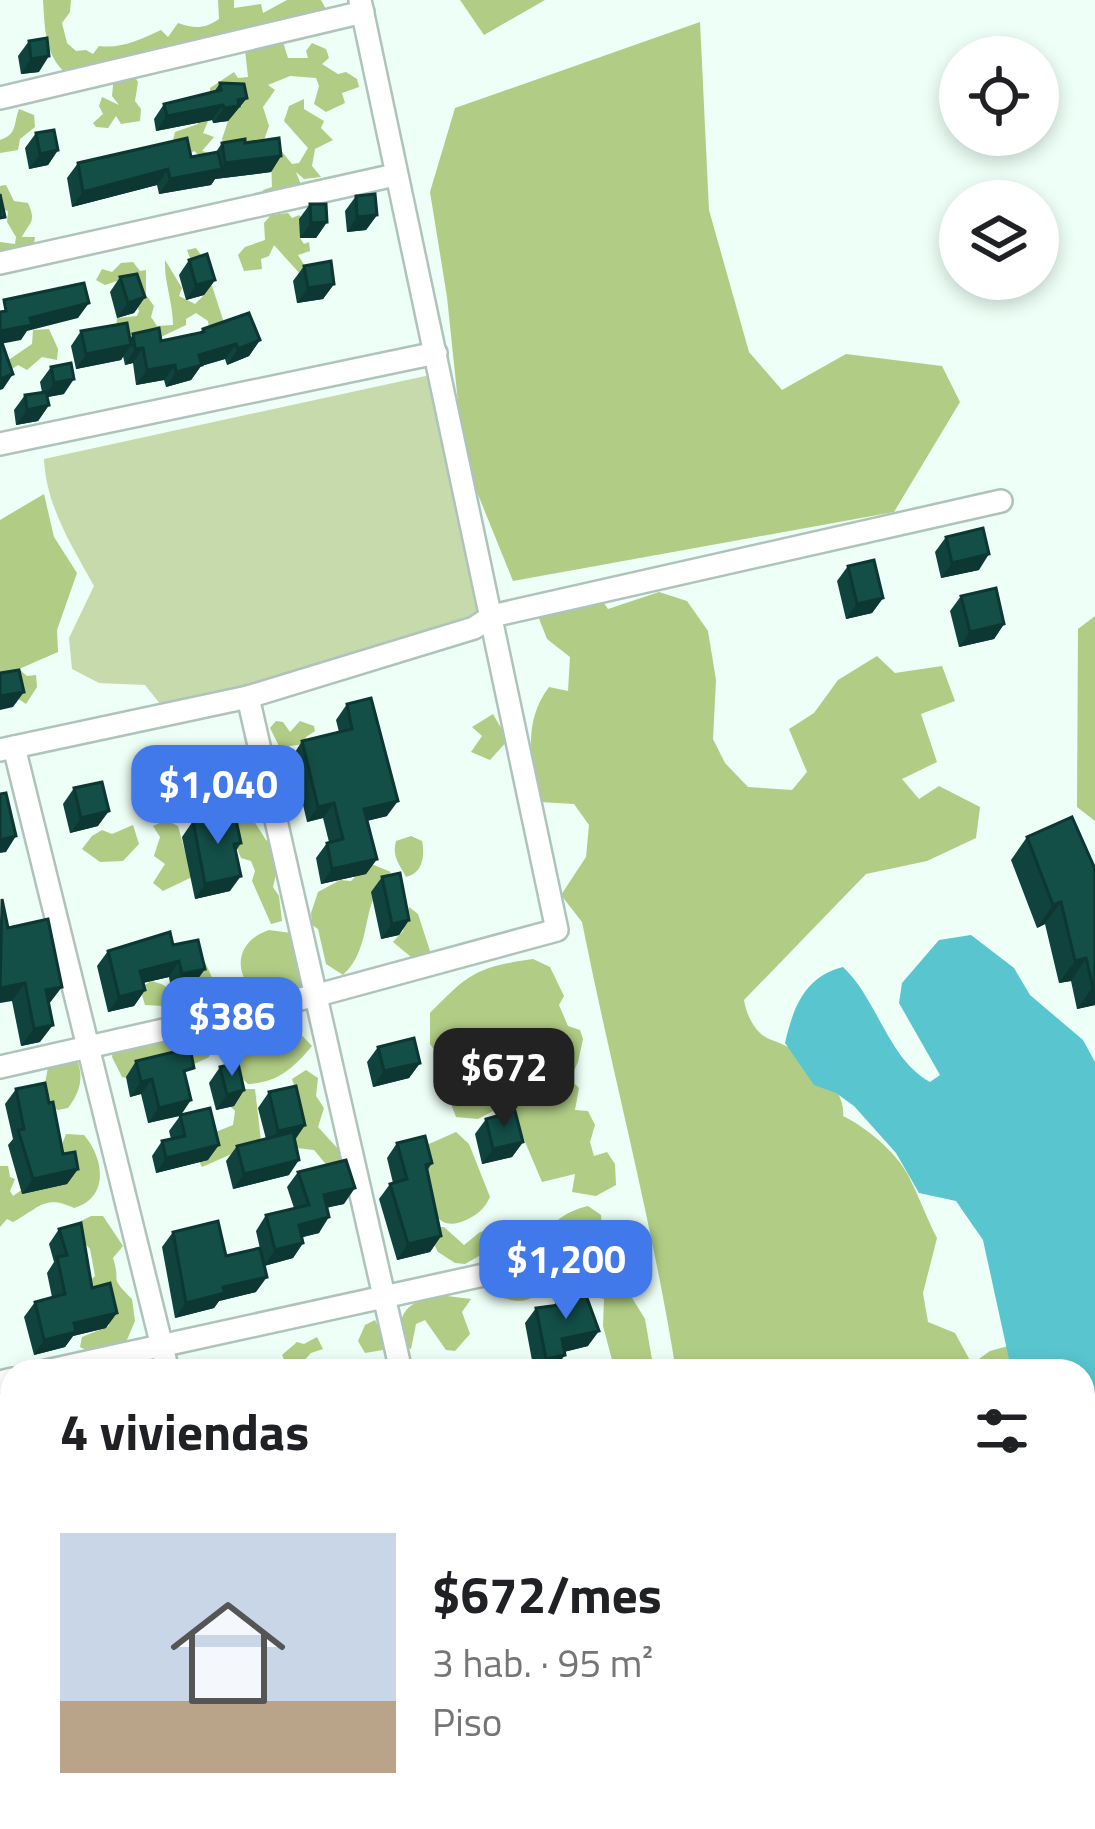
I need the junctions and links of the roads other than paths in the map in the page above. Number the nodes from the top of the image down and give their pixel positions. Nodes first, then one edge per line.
1 (361, 6) edge
2 (0, 98) edge
3 (395, 175) junction
4 (0, 263) edge
5 (436, 353) junction
6 (0, 443) edge
7 (1001, 501) dead end
8 (492, 616) junction
9 (248, 697) junction
10 (7, 749) edge
11 (318, 995) junction
12 (90, 1048) junction
13 (0, 1067) edge
14 (629, 1243) dead end
15 (385, 1298) junction
16 (161, 1344) junction
17 (97, 1359) edge
18 (164, 1359) edge
19 (398, 1359) edge

1 - 2 street
1 - 3 street
3 - 4 street
3 - 5 street
5 - 6 street
5 - 8 street
7 - 8 street
8 - 9 street
8 - 11 street
9 - 10 street
9 - 11 street
10 - 12 street
11 - 12 street
11 - 15 street
12 - 13 street
12 - 16 street
14 - 15 street
15 - 16 street
15 - 19 street
16 - 17 street
16 - 18 street

